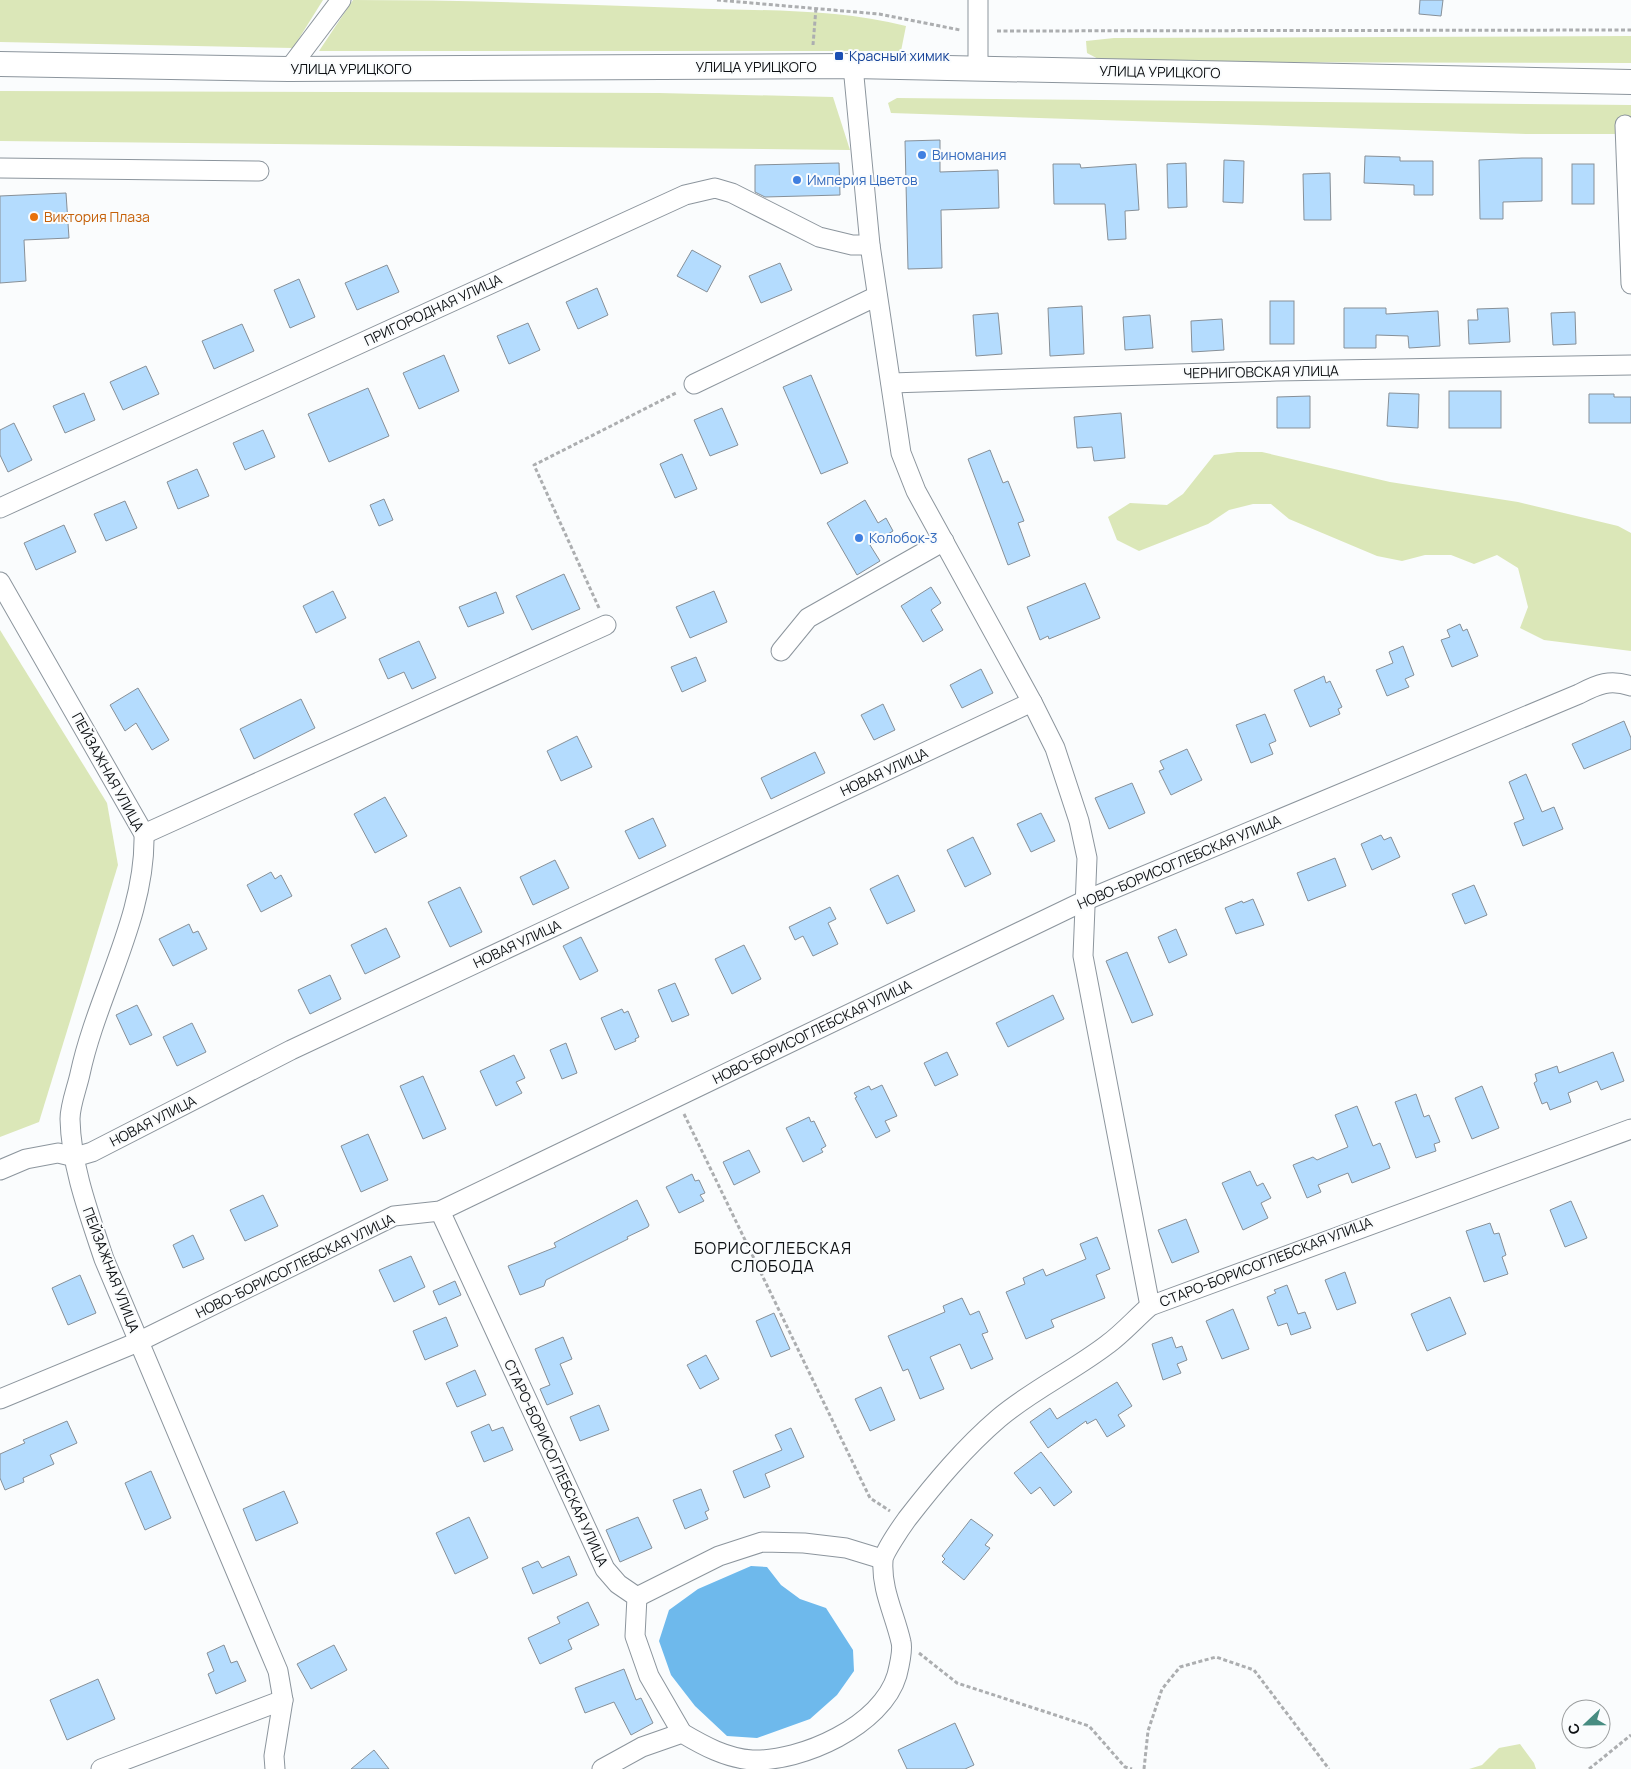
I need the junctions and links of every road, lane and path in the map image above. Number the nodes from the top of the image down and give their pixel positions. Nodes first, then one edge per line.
1 (341, 0) edge
2 (717, 0) edge
3 (978, 0) edge
4 (816, 8) junction
5 (1631, 30) edge
6 (978, 31) junction
7 (812, 54) dead end
8 (0, 64) edge
9 (853, 66) junction
10 (289, 69) junction
11 (978, 69) junction
12 (1631, 82) edge
13 (1625, 125) dead end
14 (0, 168) edge
15 (259, 171) dead end
16 (870, 245) junction
17 (1631, 284) edge
18 (877, 296) junction
19 (1631, 365) edge
20 (891, 382) junction
21 (694, 384) joint
22 (0, 508) edge
23 (944, 540) junction
24 (0, 582) edge
25 (606, 625) joint
26 (781, 651) dead end
27 (1631, 686) edge
28 (1032, 702) junction
29 (144, 834) junction
30 (1084, 902) junction
31 (676, 1098) junction
32 (1631, 1129) edge
33 (76, 1157) junction
34 (0, 1170) edge
35 (440, 1211) junction
36 (1150, 1306) junction
37 (138, 1342) junction
38 (0, 1399) edge
39 (906, 1521) junction
40 (882, 1559) junction
41 (637, 1597) junction
42 (902, 1643) junction
43 (283, 1700) junction
44 (682, 1733) junction
45 (1631, 1734) edge
46 (101, 1769) edge
47 (275, 1769) edge
48 (602, 1769) edge
49 (1132, 1769) edge
50 (1144, 1769) edge
51 (1329, 1769) edge
52 (1589, 1769) edge

1 - 10 street
2 - 4 path
3 - 6 street
4 - 6 path
4 - 7 path
5 - 6 path
6 - 11 street
8 - 10 main road, УЛИЦА УРИЦКОГО
9 - 10 main road, УЛИЦА УРИЦКОГО
9 - 11 main road, УЛИЦА УРИЦКОГО
9 - 16 street
11 - 12 main road, УЛИЦА УРИЦКОГО
13 - 17 street
14 - 15 street
16 - 18 street
16 - 22 street, ПРИГОРОДНАЯ УЛИЦА
18 - 20 street
18 - 21 street
19 - 20 street, ЧЕРНИГОВСКАЯ УЛИЦА
20 - 23 street
21 - 25 path
23 - 26 street
23 - 28 street
24 - 29 street, ПЕЙЗАЖНАЯ УЛИЦА
25 - 29 street
27 - 30 street, НОВО-БОРИСОГЛЕБСКАЯ УЛИЦА
28 - 30 street
28 - 33 street, НОВАЯ УЛИЦА
29 - 33 street, ПЕЙЗАЖНАЯ УЛИЦА
30 - 31 street, НОВО-БОРИСОГЛЕБСКАЯ УЛИЦА
30 - 36 street
31 - 35 street, НОВО-БОРИСОГЛЕБСКАЯ УЛИЦА
31 - 39 path
32 - 36 street, СТАРО-БОРИСОГЛЕБСКАЯ УЛИЦА
33 - 34 street, НОВАЯ УЛИЦА
33 - 37 street, ПЕЙЗАЖНАЯ УЛИЦА
35 - 37 street, НОВО-БОРИСОГЛЕБСКАЯ УЛИЦА
35 - 41 street, СТАРО-БОРИСОГЛЕБСКАЯ УЛИЦА
36 - 39 street, СТАРО-БОРИСОГЛЕБСКАЯ УЛИЦА
37 - 38 street, НОВО-БОРИСОГЛЕБСКАЯ УЛИЦА
37 - 43 street, ПЕЙЗАЖНАЯ УЛИЦА
39 - 40 street, СТАРО-БОРИСОГЛЕБСКАЯ УЛИЦА
40 - 41 street
40 - 42 street
41 - 44 street
42 - 44 street
42 - 49 path
43 - 46 street
43 - 47 street, ПЕЙЗАЖНАЯ УЛИЦА
44 - 48 street
45 - 52 path
50 - 51 path

